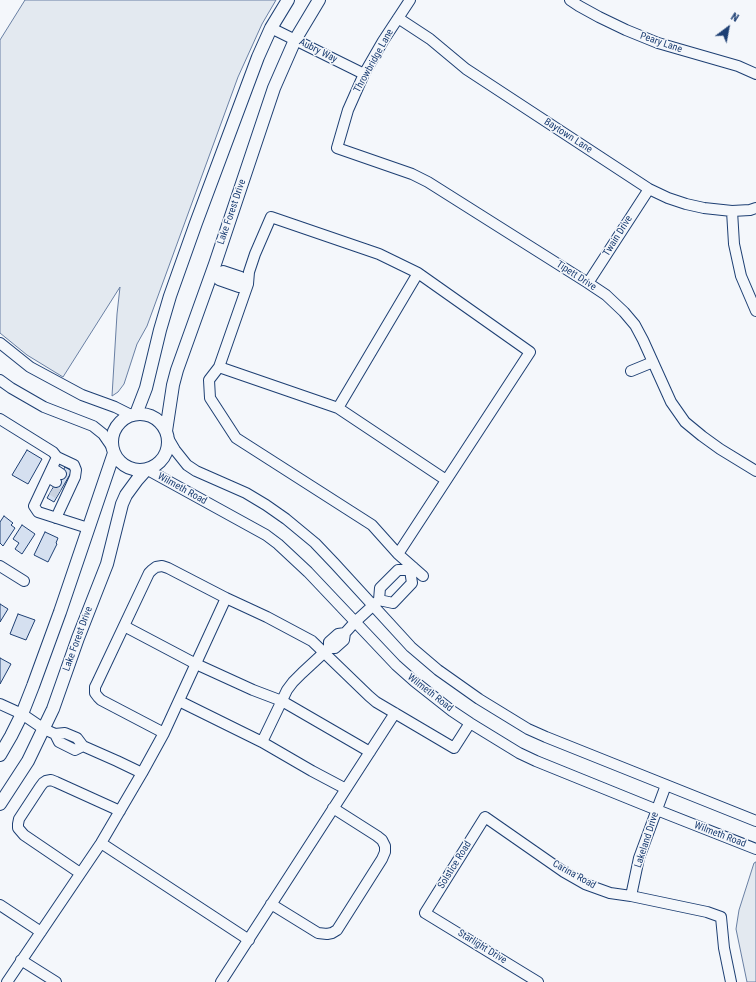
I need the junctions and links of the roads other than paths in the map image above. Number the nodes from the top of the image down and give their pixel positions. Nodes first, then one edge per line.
1 (288, 0) edge
2 (319, 0) edge
3 (410, 0) edge
4 (570, 0) edge
5 (398, 18) junction
6 (272, 28) junction
7 (295, 40) junction
8 (364, 74) junction
9 (756, 74) edge
10 (337, 148) joint
11 (649, 189) junction
12 (756, 208) edge
13 (732, 211) junction
14 (214, 273) junction
15 (418, 273) junction
16 (588, 283) junction
17 (246, 284) junction
18 (756, 311) edge
19 (0, 343) edge
20 (653, 362) junction
21 (219, 367) junction
22 (631, 371) dead end
23 (0, 380) edge
24 (338, 408) junction
25 (134, 414) junction
26 (0, 419) edge
27 (167, 435) junction
28 (113, 450) junction
29 (57, 457) junction
30 (147, 470) junction
31 (756, 471) edge
32 (446, 480) junction
33 (59, 484) junction
34 (56, 518) junction
35 (88, 528) junction
36 (398, 554) junction
37 (0, 566) edge
38 (412, 569) junction
39 (423, 576) dead end
40 (24, 582) dead end
41 (226, 598) junction
42 (377, 603) junction
43 (355, 622) junction
44 (124, 626) junction
45 (327, 651) junction
46 (196, 664) junction
47 (282, 700) junction
48 (179, 701) junction
49 (0, 704) edge
50 (395, 713) junction
51 (22, 714) junction
52 (470, 723) junction
53 (44, 729) junction
54 (164, 733) junction
55 (262, 742) junction
56 (370, 752) junction
57 (0, 755) edge
58 (142, 773) junction
59 (666, 785) junction
60 (346, 788) junction
61 (0, 804) edge
62 (333, 808) junction
63 (656, 810) junction
64 (120, 811) junction
65 (485, 817) joint
66 (756, 821) edge
67 (101, 843) junction
68 (756, 849) edge
69 (80, 873) junction
70 (631, 896) junction
71 (271, 904) junction
72 (0, 905) edge
73 (425, 913) joint
74 (41, 932) junction
75 (249, 940) junction
76 (21, 960) junction
77 (7, 982) edge
78 (56, 982) edge
79 (221, 982) edge
80 (538, 982) edge
81 (731, 982) edge

1 - 6 main road
2 - 7 main road, Lake Forest Drive
3 - 5 street, Throwbridge Lane
4 - 9 street, Peary Lane
5 - 8 street, Throwbridge Lane
5 - 11 street, Baytown Lane
6 - 7 street, Aubry Way
6 - 25 main road
7 - 8 street, Aubry Way
7 - 14 main road, Lake Forest Drive
8 - 10 street, Throwbridge Lane
10 - 16 street, Tipett Drive
11 - 13 street, Baytown Lane
11 - 16 street, Twain Drive
12 - 13 street, Baytown Lane
13 - 18 street
14 - 17 street
14 - 27 main road, Lake Forest Drive
15 - 17 street
15 - 24 street
15 - 32 street
16 - 20 street, Tipett Drive
17 - 21 street
19 - 25 street
20 - 22 street
20 - 31 street, Tipett Drive
21 - 24 street
21 - 36 street
23 - 28 street
24 - 32 street
25 - 27 main road
25 - 28 main road
26 - 29 street
27 - 30 main road
27 - 42 street
28 - 30 main road
28 - 35 main road
29 - 33 street
29 - 33 street
30 - 43 street, Wilmeth Road
30 - 53 main road, Lake Forest Drive
32 - 36 street
33 - 34 street
33 - 34 street
34 - 35 street
35 - 51 main road
36 - 38 street
37 - 40 street
38 - 39 street
38 - 42 street
38 - 42 street
41 - 44 street
41 - 45 street
41 - 46 street
42 - 43 street
42 - 59 street
43 - 45 street
43 - 52 street, Wilmeth Road
44 - 46 street
44 - 54 street
45 - 47 street
45 - 50 street
46 - 47 street
46 - 48 street
47 - 55 street
47 - 56 street
48 - 54 street
48 - 55 street
49 - 51 street
50 - 52 street
50 - 56 street
51 - 53 street
51 - 57 main road
52 - 63 street, Wilmeth Road
53 - 58 street
53 - 61 main road, Lake Forest Drive
54 - 58 street
55 - 60 street
56 - 60 street
58 - 64 street
59 - 63 street, Lakeland Drive
59 - 66 street
60 - 62 street
62 - 71 street
62 - 71 street
63 - 68 street, Wilmeth Road
63 - 70 street, Lakeland Drive
64 - 67 street
64 - 69 street
65 - 70 street, Carina Road
65 - 73 street, Solstice Road
67 - 69 street
67 - 75 street
69 - 74 street
70 - 81 street, Carina Road
71 - 75 street
72 - 74 street
73 - 80 street, Starlight Drive
74 - 76 street
75 - 79 street
76 - 77 street
76 - 78 street

